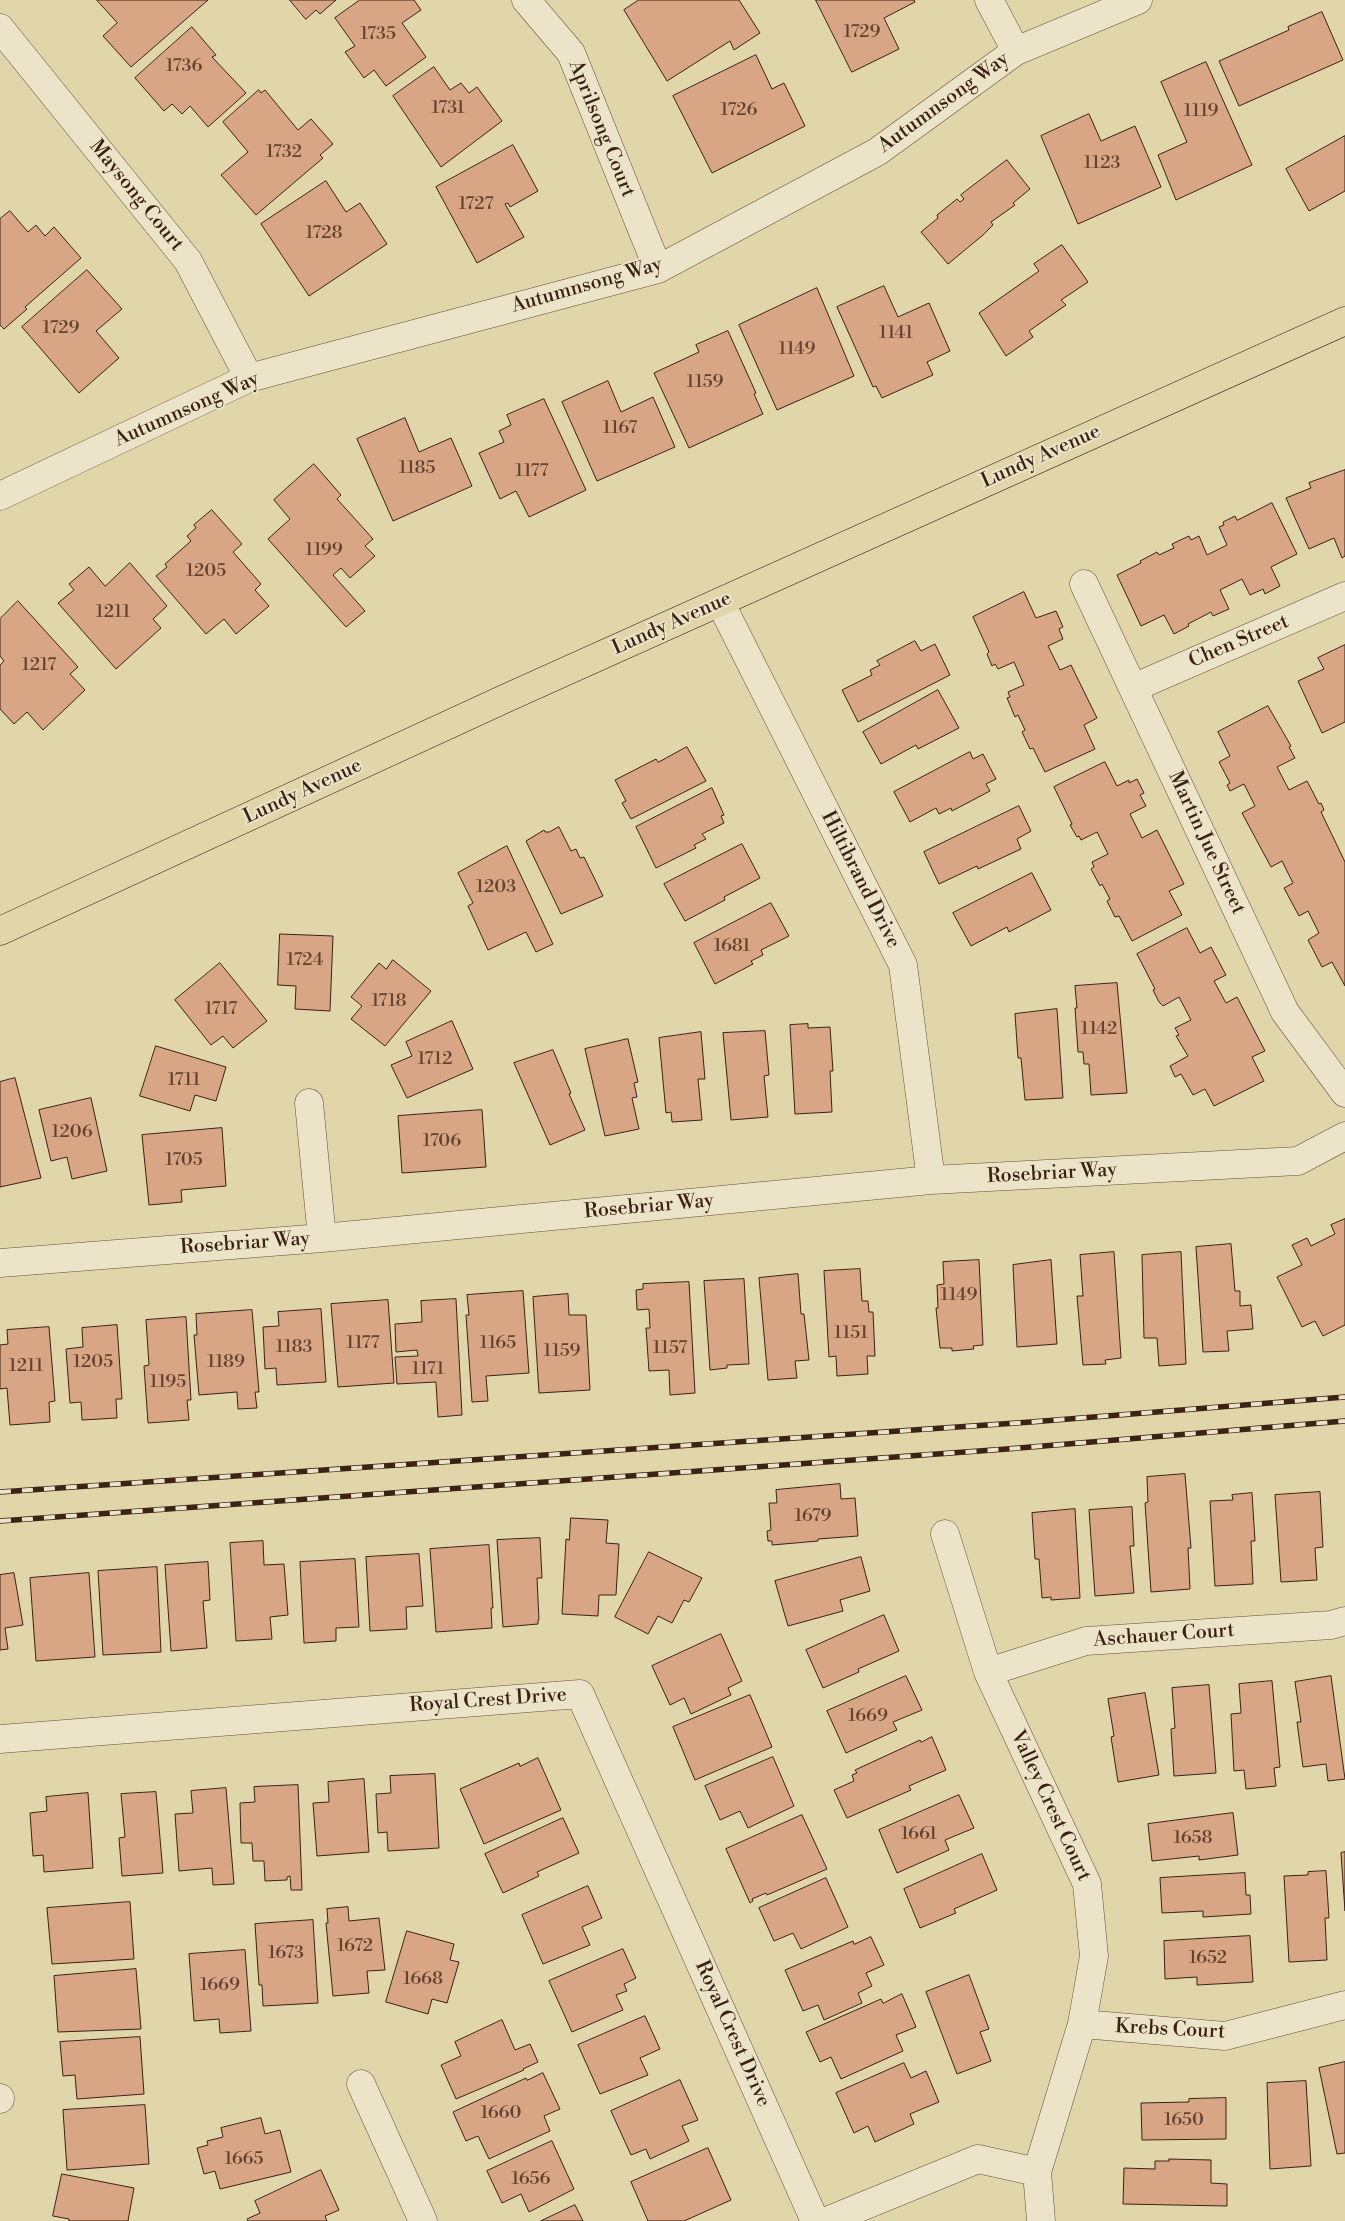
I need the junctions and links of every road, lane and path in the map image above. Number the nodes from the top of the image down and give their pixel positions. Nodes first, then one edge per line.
1 (526, 0) edge
2 (989, 0) edge
3 (1138, 0) edge
4 (0, 28) edge
5 (1016, 51) junction
6 (658, 269) junction
7 (1345, 321) edge
8 (249, 378) junction
9 (0, 496) edge
10 (1084, 584) dead end
11 (1345, 596) edge
12 (720, 602) junction
13 (1133, 688) junction
14 (0, 930) edge
15 (1345, 1093) edge
16 (308, 1104) dead end
17 (1345, 1136) edge
18 (930, 1180) junction
19 (322, 1238) junction
20 (0, 1263) edge
21 (945, 1534) dead end
22 (1345, 1621) edge
23 (988, 1672) junction
24 (0, 1739) edge
25 (1345, 2005) edge
26 (1082, 2024) junction
27 (360, 2084) dead end
28 (1037, 2172) junction
29 (423, 2221) edge
30 (816, 2221) edge
31 (827, 2221) edge
32 (1041, 2221) edge

1 - 6 street, Aprilsong Court
2 - 5 street
3 - 5 street, Autumnsong Way
4 - 8 street, Maysong Court
5 - 6 street, Autumnsong Way
6 - 8 street, Autumnsong Way
7 - 12 main road, Lundy Avenue
8 - 9 street, Autumnsong Way
10 - 13 street, Martin Jue Street
11 - 13 street, Chen Street
12 - 14 main road, Lundy Avenue
12 - 18 street, Hiltibrand Drive
13 - 15 street, Martin Jue Street
16 - 19 street
17 - 18 street, Rosebriar Way
18 - 19 street, Rosebriar Way
19 - 20 street, Rosebriar Way
21 - 23 street, Valley Crest Court
22 - 23 street, Aschauer Court
23 - 26 street, Valley Crest Court
24 - 30 street, Royal Crest Drive
25 - 26 street, Krebs Court
26 - 28 street, Valley Crest Court
27 - 29 street
28 - 31 street
28 - 32 street

